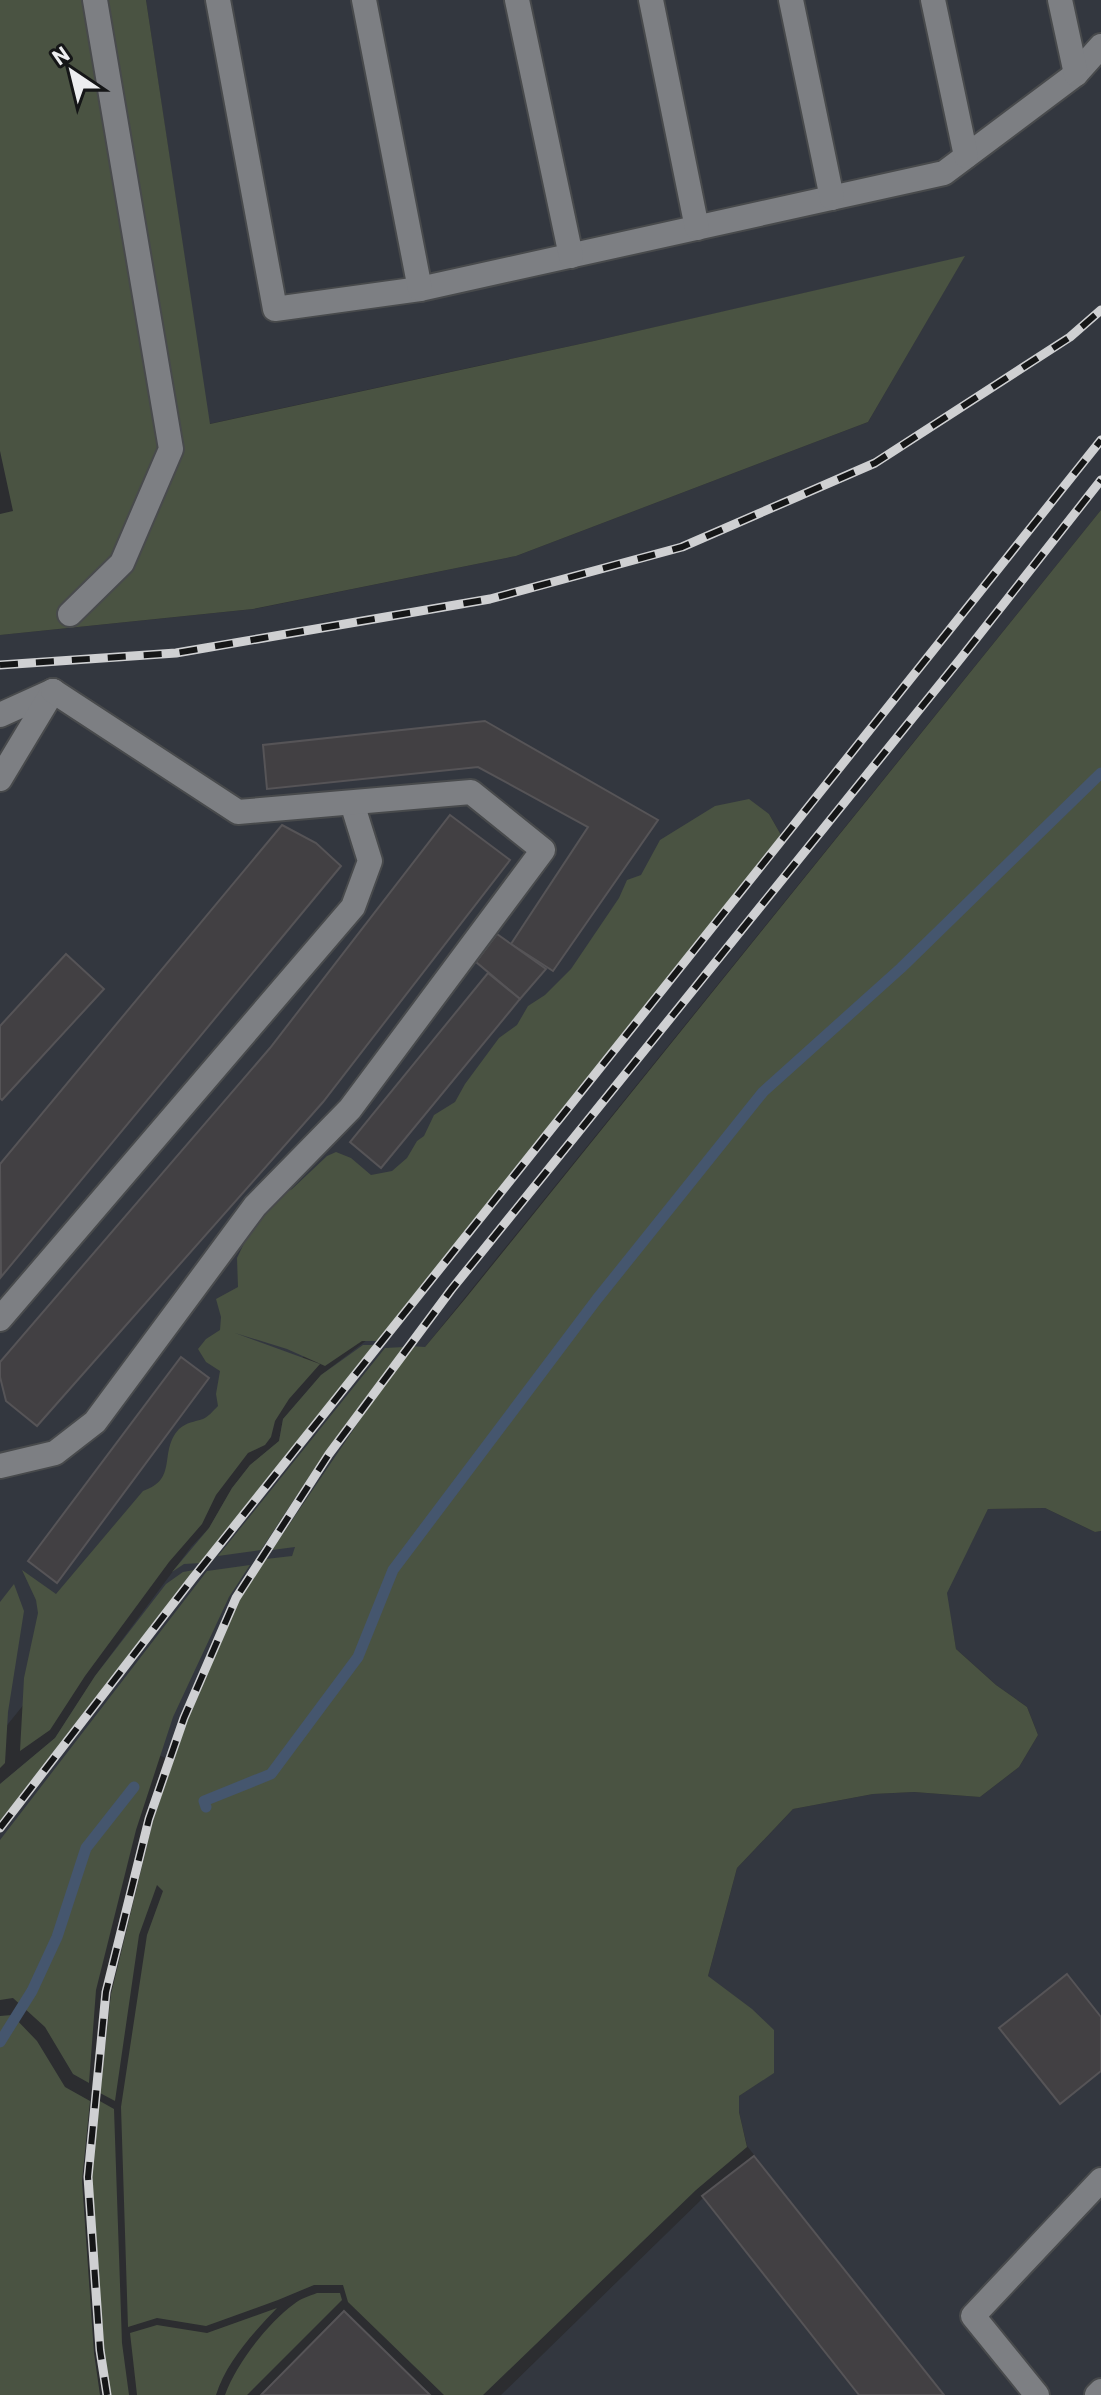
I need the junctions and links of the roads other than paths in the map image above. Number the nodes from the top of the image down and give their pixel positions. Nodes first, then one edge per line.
1 (95, 0) edge
2 (218, 0) edge
3 (364, 0) edge
4 (517, 0) edge
5 (651, 0) edge
6 (791, 0) edge
7 (933, 0) edge
8 (1060, 0) edge
9 (1101, 46) edge
10 (1076, 74) junction
11 (966, 156) junction
12 (832, 198) junction
13 (697, 228) junction
14 (571, 256) junction
15 (420, 289) junction
16 (70, 614) dead end
17 (53, 691) junction
18 (0, 715) edge
19 (0, 779) edge
20 (352, 803) junction
21 (0, 1319) edge
22 (0, 1466) edge
23 (1101, 2180) edge
24 (1037, 2395) edge

1 - 16 lane
2 - 15 lane
3 - 15 lane
4 - 14 lane
5 - 13 lane
6 - 12 lane
7 - 11 lane
8 - 10 lane
9 - 10 lane
10 - 11 lane
11 - 12 lane
12 - 13 lane
13 - 14 lane
14 - 15 lane
17 - 18 lane
17 - 19 lane
17 - 20 lane
20 - 21 lane
20 - 22 lane
23 - 24 lane

